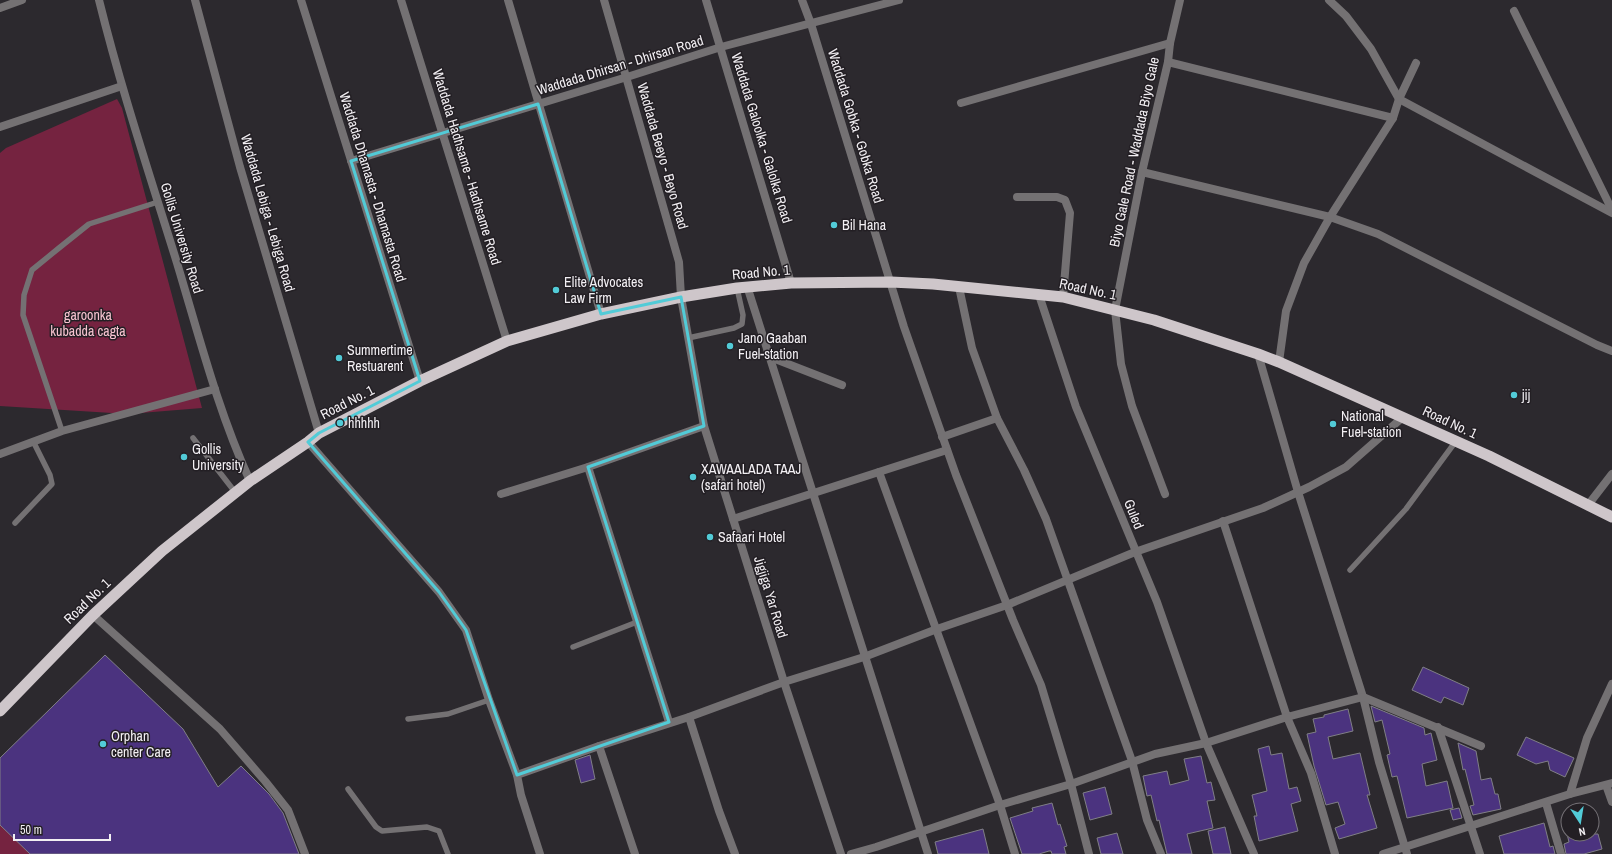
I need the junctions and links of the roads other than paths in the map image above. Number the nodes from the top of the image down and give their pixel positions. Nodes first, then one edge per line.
1 (22, 0) edge
2 (99, 0) edge
3 (195, 0) edge
4 (301, 0) edge
5 (401, 0) edge
6 (508, 0) edge
7 (604, 0) edge
8 (706, 0) edge
9 (802, 0) edge
10 (900, 0) edge
11 (1180, 0) edge
12 (1329, 0) edge
13 (0, 8) edge
14 (1514, 10) dead end
15 (811, 24) junction
16 (1170, 43) junction
17 (721, 47) junction
18 (1168, 62) junction
19 (1416, 63) dead end
20 (627, 77) junction
21 (122, 86) junction
22 (1400, 99) junction
23 (961, 103) dead end
24 (538, 104) junction
25 (1393, 118) junction
26 (0, 127) edge
27 (443, 133) junction
28 (350, 161) junction
29 (1142, 172) junction
30 (1017, 197) dead end
31 (158, 202) junction
32 (1612, 212) edge
33 (1330, 217) junction
34 (891, 282) junction
35 (791, 283) junction
36 (742, 287) junction
37 (959, 287) junction
38 (1038, 295) junction
39 (681, 297) junction
40 (1063, 297) junction
41 (1115, 310) junction
42 (601, 314) junction
43 (688, 338) junction
44 (507, 341) junction
45 (1612, 351) edge
46 (1258, 354) junction
47 (770, 357) junction
48 (1278, 362) junction
49 (420, 381) junction
50 (842, 385) dead end
51 (215, 389) junction
52 (1404, 417) junction
53 (997, 418) junction
54 (704, 426) junction
55 (62, 431) junction
56 (319, 433) junction
57 (942, 437) junction
58 (193, 438) dead end
59 (33, 441) junction
60 (1456, 441) junction
61 (308, 442) junction
62 (947, 450) junction
63 (0, 454) edge
64 (588, 466) junction
65 (879, 472) junction
66 (1612, 474) edge
67 (250, 480) junction
68 (235, 492) junction
69 (1298, 492) junction
70 (813, 493) junction
71 (501, 494) dead end
72 (1165, 494) dead end
73 (1588, 505) junction
74 (1612, 518) edge
75 (733, 519) junction
76 (1223, 521) junction
77 (15, 523) dead end
78 (1135, 552) junction
79 (1350, 570) dead end
80 (1068, 580) junction
81 (1007, 605) junction
82 (93, 615) junction
83 (637, 622) junction
84 (937, 629) junction
85 (573, 647) dead end
86 (864, 657) junction
87 (784, 682) junction
88 (1612, 684) edge
89 (1363, 697) junction
90 (489, 700) junction
91 (0, 711) edge
92 (689, 717) junction
93 (1287, 717) junction
94 (408, 719) dead end
95 (669, 722) junction
96 (1438, 727) junction
97 (1206, 743) junction
98 (599, 746) junction
99 (1481, 746) dead end
100 (1132, 761) junction
101 (517, 775) junction
102 (1071, 784) junction
103 (1609, 784) edge
104 (348, 789) dead end
105 (1570, 794) junction
106 (1612, 802) edge
107 (1546, 803) junction
108 (1000, 805) junction
109 (1471, 826) junction
110 (921, 832) junction
111 (1406, 850) edge
112 (305, 854) edge
113 (448, 854) edge
114 (540, 854) edge
115 (635, 854) edge
116 (735, 854) edge
117 (841, 854) edge
118 (851, 854) edge
119 (928, 854) edge
120 (1015, 854) edge
121 (1088, 854) edge
122 (1161, 854) edge
123 (1254, 854) edge
124 (1335, 854) edge
125 (1383, 854) edge
126 (1480, 854) edge
127 (1561, 854) edge

1 - 13 street
2 - 21 street, Gollis University Road
3 - 56 street, Waddada Lebiga - Lebiga Road
4 - 28 street, Waddada Dhamasta - Dhamasta Road
5 - 27 street, Waddada Hadhsame - Hadhsame Road
6 - 24 street
7 - 20 street, Waddada Beeyo - Beyo Road
8 - 17 street, Waddada Galoolka - Galolka Road
9 - 15 street, Waddada Gobka - Gobka Road
10 - 15 street, Waddada Dhirsan - Dhirsan Road
11 - 16 street, Biyo Gale Road - Waddada Biyo Gale
12 - 22 street
14 - 32 street
15 - 17 street, Waddada Dhirsan - Dhirsan Road
15 - 34 street, Waddada Gobka - Gobka Road
16 - 18 street, Biyo Gale Road - Waddada Biyo Gale
16 - 23 street
17 - 20 street, Waddada Dhirsan - Dhirsan Road
17 - 35 street, Waddada Galoolka - Galolka Road
18 - 25 street
18 - 29 street, Biyo Gale Road - Waddada Biyo Gale
19 - 22 street
20 - 24 street, Waddada Dhirsan - Dhirsan Road
20 - 39 street, Waddada Beeyo - Beyo Road
21 - 26 street
21 - 31 street, Gollis University Road
22 - 25 street
22 - 32 street
24 - 27 street, Waddada Dhirsan - Dhirsan Road
24 - 42 street
25 - 33 street
27 - 28 street, Waddada Dhirsan - Dhirsan Road
27 - 44 street, Waddada Hadhsame - Hadhsame Road
28 - 49 street, Waddada Dhamasta - Dhamasta Road
29 - 33 street
29 - 41 street, Biyo Gale Road - Waddada Biyo Gale
30 - 40 street
31 - 51 street, Gollis University Road
31 - 55 lane
33 - 45 street
33 - 48 street
34 - 35 highway, Road No. 1
34 - 37 highway, Road No. 1
34 - 57 street, Waddada Gobka - Gobka Road
35 - 36 highway, Road No. 1
36 - 39 highway, Road No. 1
36 - 43 lane
36 - 47 street
37 - 38 highway, Road No. 1
37 - 53 street
38 - 40 highway, Road No. 1
38 - 78 street, Guled
39 - 42 highway, Road No. 1
39 - 43 street, Jigjiga Yar Road
40 - 41 highway, Road No. 1
41 - 46 highway, Road No. 1
41 - 72 street, Biyo Gale Road - Waddada Biyo Gale
42 - 44 highway, Road No. 1
43 - 54 street, Jigjiga Yar Road
44 - 49 highway, Road No. 1
46 - 48 highway, Road No. 1
46 - 69 street
47 - 50 street
47 - 70 street
48 - 52 highway, Road No. 1
49 - 56 highway, Road No. 1
51 - 55 street
51 - 67 street, Gollis University Road
52 - 60 highway, Road No. 1
52 - 69 street
53 - 57 street
53 - 80 street
54 - 64 street
54 - 75 street, Jigjiga Yar Road
55 - 59 street
56 - 61 highway, Road No. 1
57 - 62 street, Waddada Gobka - Gobka Road
58 - 68 lane
59 - 63 street
59 - 77 lane
60 - 73 highway, Road No. 1
60 - 79 lane
61 - 67 highway, Road No. 1
61 - 90 street
62 - 65 street
62 - 81 street, Waddada Gobka - Gobka Road
64 - 71 street
64 - 83 street
65 - 70 street
65 - 84 street
66 - 73 street
67 - 68 highway, Road No. 1
68 - 82 highway, Road No. 1
69 - 76 street
69 - 89 street
70 - 75 street
70 - 86 street
73 - 74 highway, Road No. 1
75 - 87 street, Jigjiga Yar Road
76 - 78 street
76 - 93 street
78 - 80 street
78 - 97 street, Guled
80 - 81 street
80 - 100 street
81 - 84 street
81 - 102 street, Waddada Gobka - Gobka Road
82 - 91 highway, Road No. 1
82 - 112 street
83 - 85 lane
83 - 95 street
84 - 86 street
84 - 108 street
86 - 87 street
86 - 110 street
87 - 92 street
87 - 117 street, Jigjiga Yar Road
88 - 105 street
89 - 93 street
89 - 96 street
89 - 111 street
90 - 94 lane
90 - 101 street
92 - 95 street
92 - 116 street
93 - 97 street
93 - 124 street
95 - 98 street
96 - 99 street
96 - 109 street
97 - 100 street
97 - 123 street, Guled
98 - 101 street
98 - 115 street
100 - 102 street
100 - 122 street
101 - 114 street
102 - 108 street
102 - 121 street, Waddada Gobka - Gobka Road
103 - 105 street
103 - 106 street
104 - 113 lane
105 - 107 street
107 - 109 street
107 - 127 street
108 - 110 street
108 - 120 street
109 - 111 street
109 - 126 street
110 - 118 street
110 - 119 street
111 - 125 street

